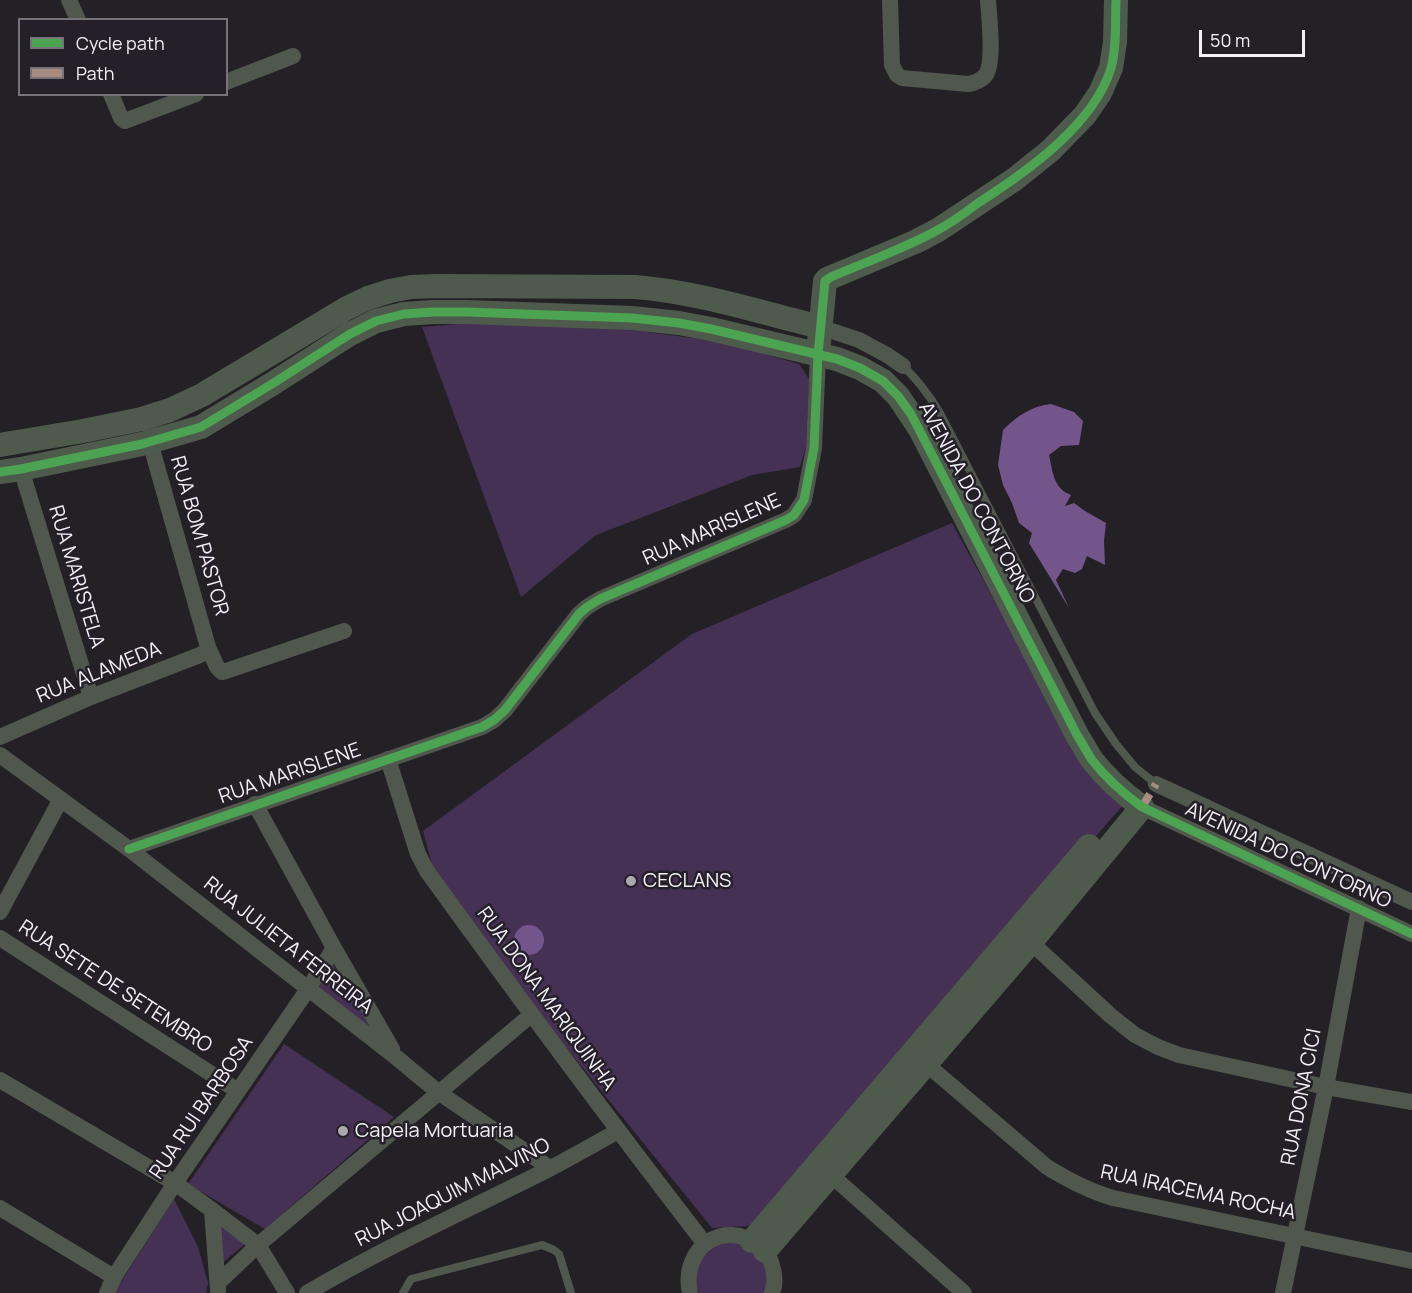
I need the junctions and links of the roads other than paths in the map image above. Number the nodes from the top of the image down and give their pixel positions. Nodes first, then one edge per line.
1 (69, 0) edge
2 (890, 0) edge
3 (988, 0) edge
4 (1116, 0) edge
5 (77, 18) edge
6 (293, 56) dead end
7 (228, 81) edge
8 (112, 96) edge
9 (191, 96) edge
10 (635, 287) junction
11 (632, 318) junction
12 (820, 327) junction
13 (818, 355) junction
14 (903, 366) joint
15 (150, 442) junction
16 (0, 445) edge
17 (10, 471) edge
18 (344, 631) dead end
19 (208, 645) junction
20 (91, 697) junction
21 (0, 737) edge
22 (0, 755) edge
23 (388, 759) junction
24 (1156, 784) joint
25 (61, 799) junction
26 (1136, 803) junction
27 (255, 804) junction
28 (129, 849) junction
29 (1412, 902) edge
30 (1359, 909) junction
31 (0, 912) edge
32 (1412, 934) edge
33 (1024, 936) junction
34 (0, 938) edge
35 (334, 948) junction
36 (308, 989) junction
37 (531, 1015) junction
38 (397, 1058) junction
39 (920, 1058) junction
40 (0, 1080) edge
41 (1326, 1087) junction
42 (238, 1091) junction
43 (438, 1092) junction
44 (1412, 1102) edge
45 (618, 1131) junction
46 (550, 1168) junction
47 (825, 1169) junction
48 (175, 1183) junction
49 (0, 1208) edge
50 (212, 1210) junction
51 (1296, 1236) junction
52 (705, 1244) junction
53 (258, 1245) junction
54 (759, 1246) junction
55 (1412, 1261) edge
56 (114, 1277) junction
57 (218, 1288) edge
58 (107, 1293) edge
59 (287, 1293) edge
60 (307, 1293) edge
61 (403, 1293) edge
62 (571, 1293) edge
63 (690, 1293) edge
64 (772, 1293) edge
65 (964, 1293) edge
66 (1283, 1293) edge

1 - 5 street
2 - 3 street
4 - 12 street, RUA MARISLENE
6 - 7 street
8 - 9 street
10 - 11 street
10 - 12 street
10 - 16 street
11 - 13 street, AVENIDA DO CONTORNO
11 - 15 street, AVENIDA DO CONTORNO
12 - 13 street, RUA MARISLENE
12 - 14 street
13 - 23 street, RUA MARISLENE
13 - 26 street, AVENIDA DO CONTORNO
14 - 24 lane
15 - 17 street, AVENIDA DO CONTORNO
15 - 19 street, RUA BOM PASTOR
17 - 20 street, RUA MARISTELA
18 - 19 street, RUA BOM PASTOR
19 - 20 street, RUA ALAMEDA
20 - 21 street, RUA ALAMEDA
22 - 25 street, RUA JULIETA FERREIRA
23 - 27 street, RUA MARISLENE
23 - 37 street, RUA DONA MARIQUINHA
24 - 29 street
25 - 28 street, RUA JULIETA FERREIRA
25 - 31 street
26 - 30 street, AVENIDA DO CONTORNO
26 - 33 street
27 - 28 street, RUA MARISLENE
27 - 35 street
28 - 36 street, RUA JULIETA FERREIRA
30 - 32 street, AVENIDA DO CONTORNO
30 - 41 street, RUA DONA CICI
33 - 39 street
33 - 41 street
34 - 42 street, RUA SETE DE SETEMBRO
35 - 36 street, RUA RUI BARBOSA
35 - 38 street
36 - 38 street, RUA JULIETA FERREIRA
36 - 42 street, RUA RUI BARBOSA
37 - 43 street
37 - 45 street, RUA DONA MARIQUINHA
38 - 43 street, RUA JULIETA FERREIRA
39 - 47 street
39 - 51 street, RUA IRACEMA ROCHA
40 - 48 street
41 - 44 street
41 - 51 street, RUA DONA CICI
42 - 48 street, RUA RUI BARBOSA
43 - 46 street, RUA JULIETA FERREIRA
43 - 53 street
45 - 46 street, RUA JOAQUIM MALVINO
45 - 52 street, RUA DONA MARIQUINHA
46 - 60 street, RUA JOAQUIM MALVINO
47 - 54 street
47 - 65 street
48 - 50 street
48 - 56 street, RUA RUI BARBOSA
49 - 56 street
50 - 53 street
50 - 57 street
51 - 55 street, RUA IRACEMA ROCHA
51 - 66 street, RUA DONA CICI
52 - 54 street
52 - 63 street
53 - 57 street
53 - 59 street
54 - 64 street
56 - 58 street, RUA RUI BARBOSA
61 - 62 lane

